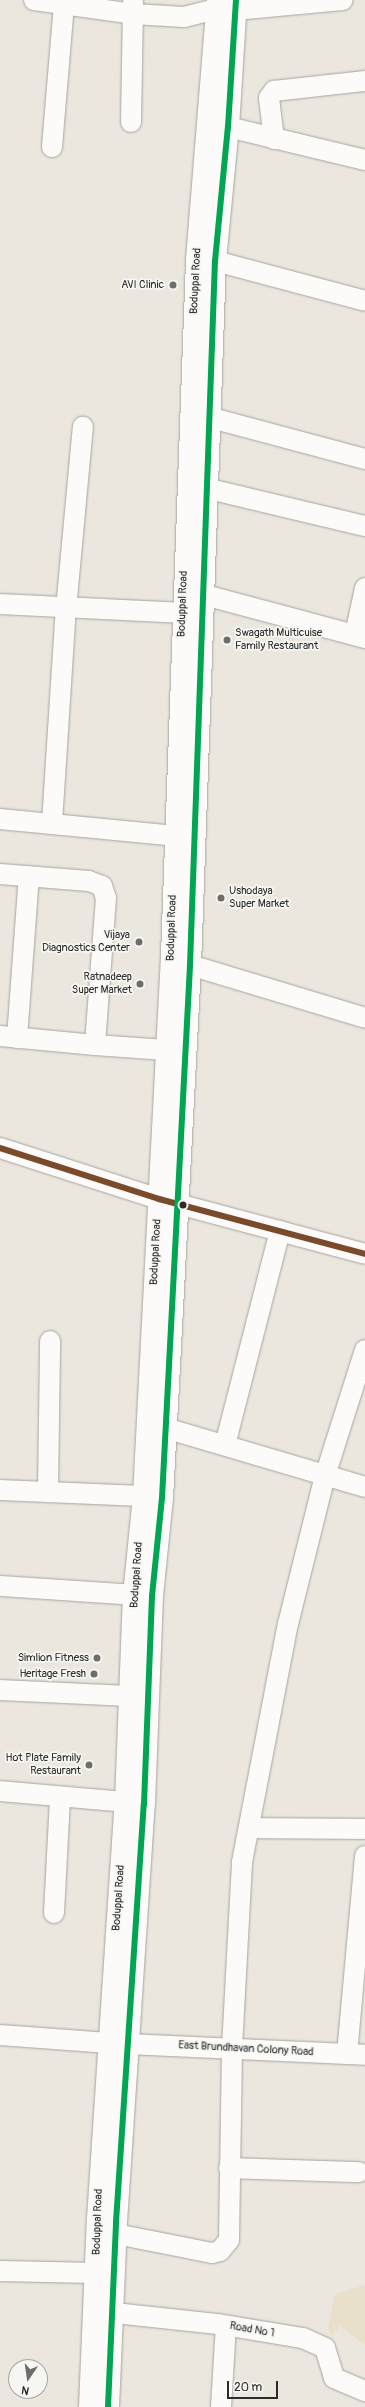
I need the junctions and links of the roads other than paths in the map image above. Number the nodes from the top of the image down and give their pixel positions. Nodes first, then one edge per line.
1 (34, 0) edge
2 (343, 0) edge
3 (64, 4) junction
4 (227, 5) edge
5 (133, 7) edge
6 (365, 81) edge
7 (219, 102) junction
8 (131, 122) dead end
9 (228, 127) junction
10 (274, 139) junction
11 (52, 147) dead end
12 (365, 160) edge
13 (215, 261) junction
14 (365, 301) edge
15 (208, 417) junction
16 (83, 427) dead end
17 (365, 459) edge
18 (205, 488) junction
19 (365, 526) edge
20 (365, 588) edge
21 (0, 604) edge
22 (195, 607) junction
23 (66, 609) junction
24 (360, 637) edge
25 (0, 819) edge
26 (52, 823) junction
27 (175, 836) junction
28 (0, 874) edge
29 (30, 876) junction
30 (190, 965) junction
31 (365, 1018) edge
32 (8, 1037) edge
33 (96, 1045) junction
34 (166, 1050) junction
35 (0, 1148) edge
36 (167, 1201) junction
37 (280, 1230) junction
38 (365, 1254) edge
39 (50, 1341) dead end
40 (365, 1350) edge
41 (166, 1428) junction
42 (225, 1445) junction
43 (325, 1476) junction
44 (365, 1487) edge
45 (0, 1490) edge
46 (48, 1492) junction
47 (144, 1496) junction
48 (0, 1586) edge
49 (134, 1595) junction
50 (0, 1690) edge
51 (141, 1696) junction
52 (0, 1790) edge
53 (60, 1797) junction
54 (126, 1802) junction
55 (249, 1828) junction
56 (365, 1829) edge
57 (365, 1856) edge
58 (54, 1913) dead end
59 (361, 1944) edge
60 (0, 2034) edge
61 (118, 2043) junction
62 (232, 2048) junction
63 (356, 2055) edge
64 (230, 2168) junction
65 (357, 2174) edge
66 (116, 2234) junction
67 (0, 2270) edge
68 (96, 2273) junction
69 (103, 2311) junction
70 (226, 2326) junction
71 (365, 2391) edge
72 (90, 2407) edge
73 (108, 2407) edge
74 (221, 2407) edge

1 - 3 street
2 - 4 street
3 - 5 street
3 - 11 street
4 - 5 street
4 - 7 street, Boduppal Road
5 - 8 street
6 - 10 street
7 - 9 street, Boduppal Road
7 - 22 street, Boduppal Road
9 - 10 street
9 - 13 street, Boduppal Road
10 - 12 street
13 - 14 street
13 - 15 street, Boduppal Road
15 - 17 street
15 - 18 street, Boduppal Road
16 - 23 street
18 - 19 street
18 - 22 street, Boduppal Road
20 - 24 street
21 - 23 street
22 - 23 street
22 - 24 street
22 - 27 street, Boduppal Road
22 - 30 street, Boduppal Road
23 - 26 street
25 - 26 street
26 - 27 street
27 - 34 street, Boduppal Road
28 - 29 street
29 - 32 street
29 - 33 street
30 - 31 street
30 - 36 street, Boduppal Road
32 - 33 street
33 - 34 street
34 - 36 street, Boduppal Road
35 - 36 street
36 - 37 street
36 - 41 street, Boduppal Road
36 - 47 street, Boduppal Road
37 - 38 street
37 - 42 street
39 - 46 street
40 - 43 street
41 - 42 street
41 - 51 street, Boduppal Road
42 - 43 street
43 - 44 street
43 - 55 street
45 - 46 street
46 - 47 street
47 - 49 street, Boduppal Road
48 - 49 street
49 - 51 street, Boduppal Road
50 - 51 street
51 - 54 street, Boduppal Road
51 - 61 street, Boduppal Road
52 - 53 street
53 - 54 street
53 - 58 street
54 - 61 street, Boduppal Road
55 - 56 street
55 - 62 street
57 - 59 street
59 - 63 street
60 - 61 street, East Brundhavan Colony Road
61 - 62 street, East Brundhavan Colony Road
61 - 66 street, Boduppal Road
61 - 68 street, Boduppal Road
62 - 63 street, East Brundhavan Colony Road
62 - 64 street
64 - 65 street
64 - 66 street
66 - 69 street, Boduppal Road
67 - 68 street
68 - 69 street, Boduppal Road
69 - 70 street, Road No 1
69 - 72 street, Boduppal Road
69 - 73 street, Boduppal Road
70 - 71 street, Road No 1
70 - 74 street

